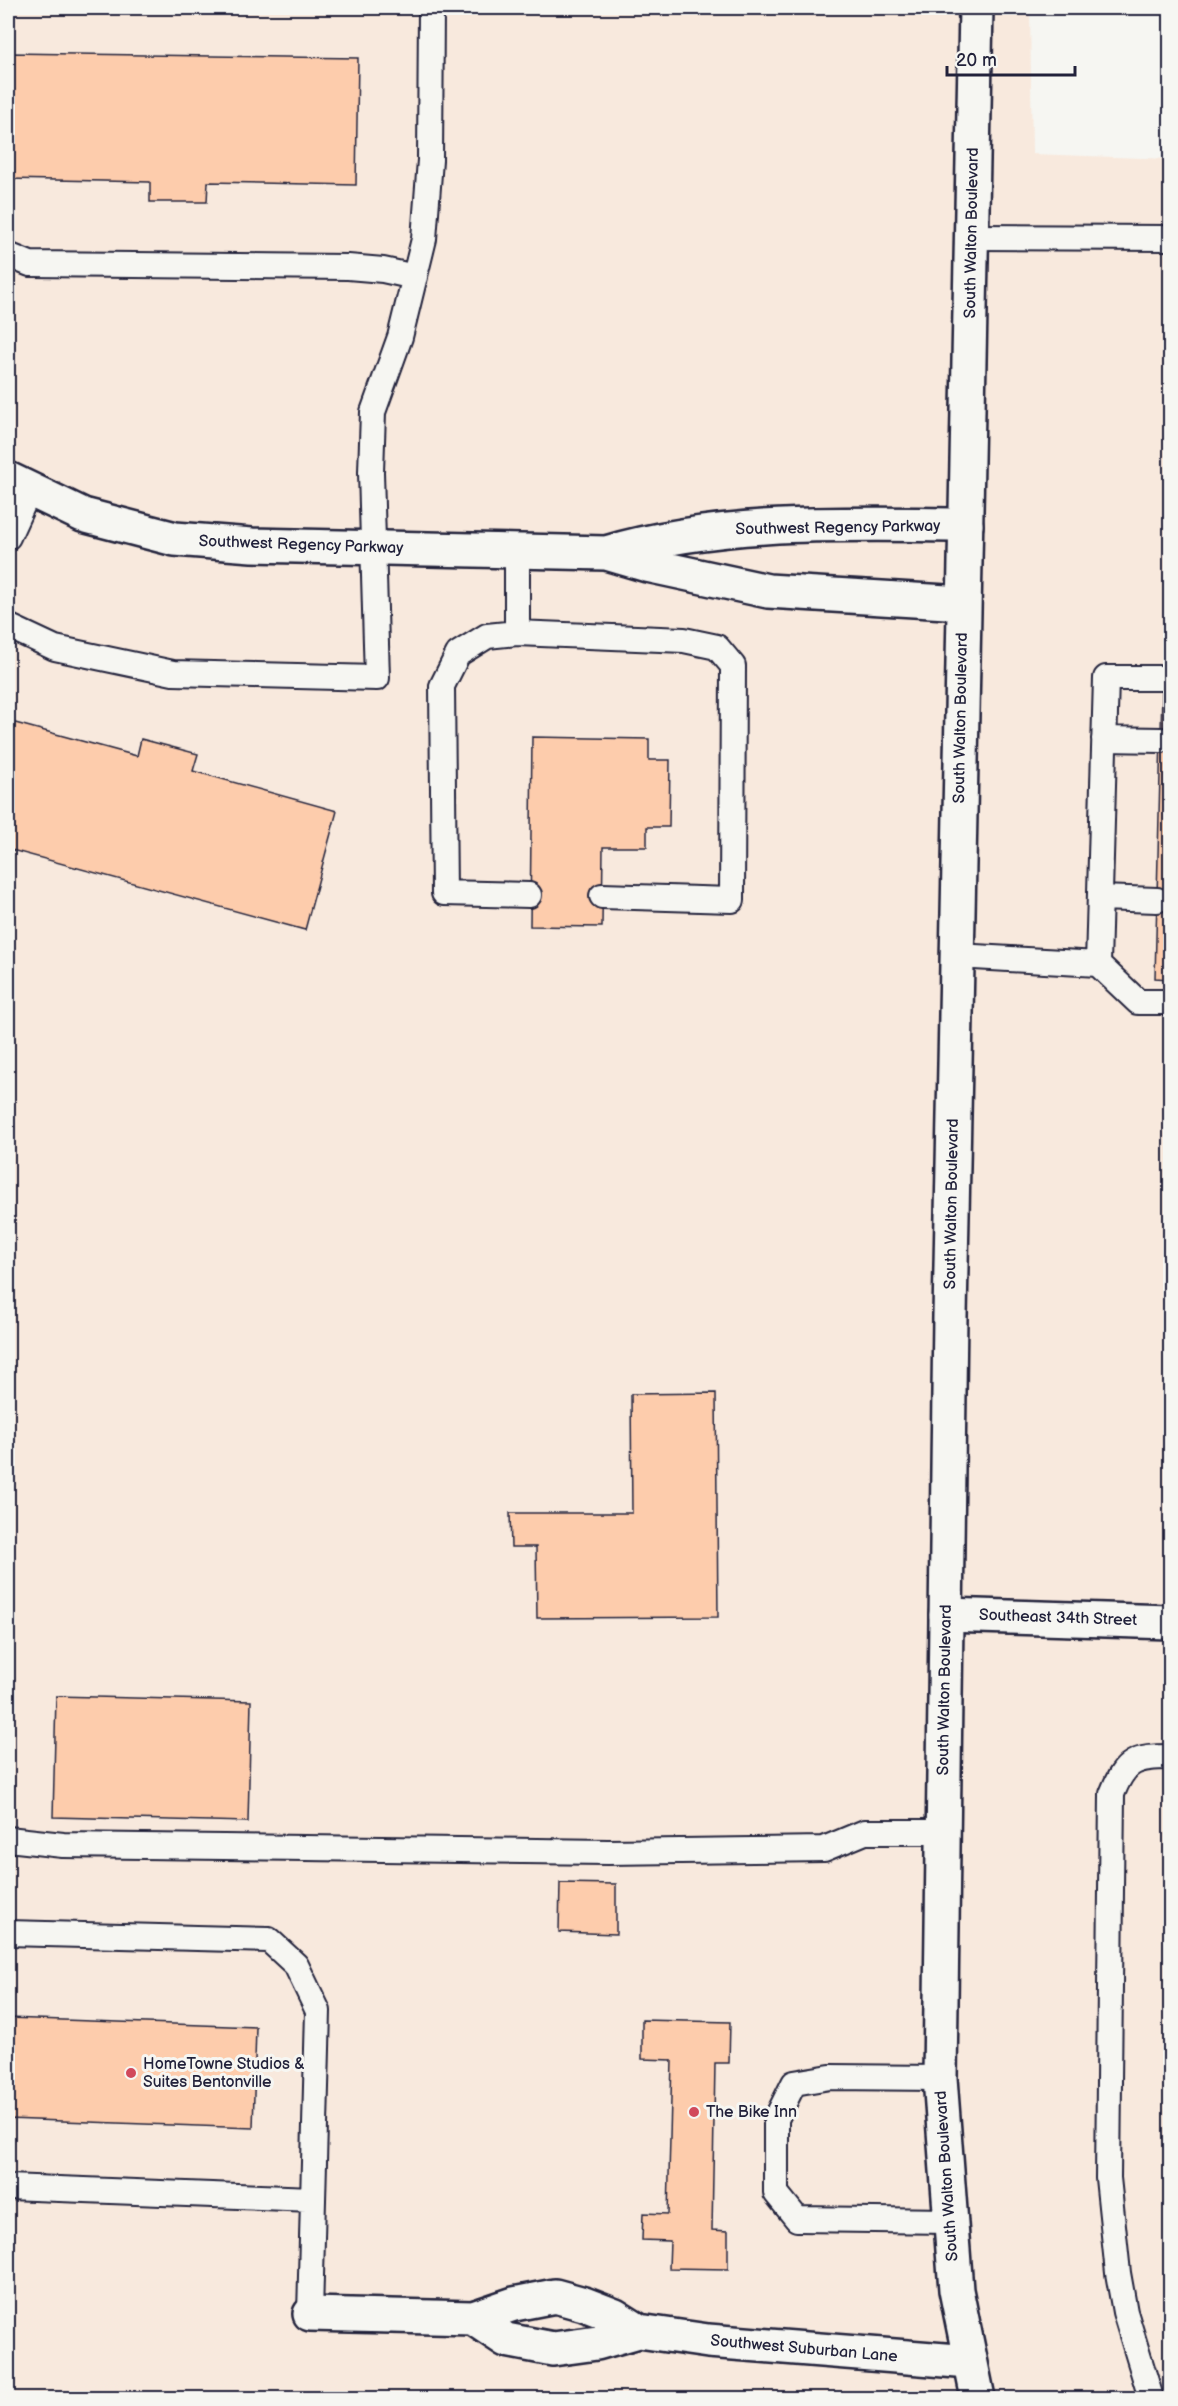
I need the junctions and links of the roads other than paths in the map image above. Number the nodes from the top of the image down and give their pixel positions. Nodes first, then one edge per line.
1 (431, 8) edge
2 (976, 8) edge
3 (972, 237) junction
4 (1170, 238) edge
5 (8, 255) edge
6 (415, 277) junction
7 (18, 485) edge
8 (966, 525) junction
9 (8, 537) edge
10 (373, 548) junction
11 (517, 552) junction
12 (606, 553) junction
13 (963, 603) junction
14 (8, 626) edge
15 (517, 633) junction
16 (1170, 678) edge
17 (1104, 740) junction
18 (1161, 740) dead end
19 (529, 895) dead end
20 (602, 896) dead end
21 (1100, 898) junction
22 (1157, 900) dead end
23 (957, 956) junction
24 (1098, 964) junction
25 (1170, 1002) edge
26 (946, 1615) junction
27 (1170, 1622) edge
28 (1170, 1757) edge
29 (943, 1832) junction
30 (8, 1839) edge
31 (8, 1933) edge
32 (940, 2078) junction
33 (8, 2187) edge
34 (313, 2199) junction
35 (950, 2222) junction
36 (310, 2314) joint
37 (473, 2318) junction
38 (639, 2331) junction
39 (970, 2362) junction
40 (978, 2398) edge
41 (1151, 2398) edge

1 - 6 lane
2 - 3 main road, South Walton Boulevard
3 - 4 lane
3 - 8 main road, South Walton Boulevard
5 - 6 lane
6 - 10 lane
7 - 9 lane
7 - 10 main road, Southwest Regency Parkway
8 - 12 main road, Southwest Regency Parkway
8 - 13 main road, South Walton Boulevard
10 - 11 main road, Southwest Regency Parkway
10 - 14 lane
11 - 12 main road, Southwest Regency Parkway
11 - 15 lane
12 - 13 main road, Southwest Regency Parkway
13 - 23 main road, South Walton Boulevard
15 - 19 lane
15 - 20 lane
16 - 17 lane
17 - 18 lane
17 - 21 lane
21 - 22 lane
21 - 24 lane
23 - 24 lane
23 - 26 main road, South Walton Boulevard
24 - 25 lane
26 - 27 main road, Southeast 34th Street
26 - 29 main road, South Walton Boulevard
28 - 41 lane
29 - 30 lane
29 - 32 main road, South Walton Boulevard
31 - 34 lane
32 - 35 main road, South Walton Boulevard
32 - 35 lane
33 - 34 lane
34 - 36 lane
35 - 39 main road, South Walton Boulevard
36 - 37 main road, Southwest Suburban Lane
37 - 38 main road, Southwest Suburban Lane
37 - 38 main road, Southwest Suburban Lane
38 - 39 main road, Southwest Suburban Lane
39 - 40 main road, South Walton Boulevard

